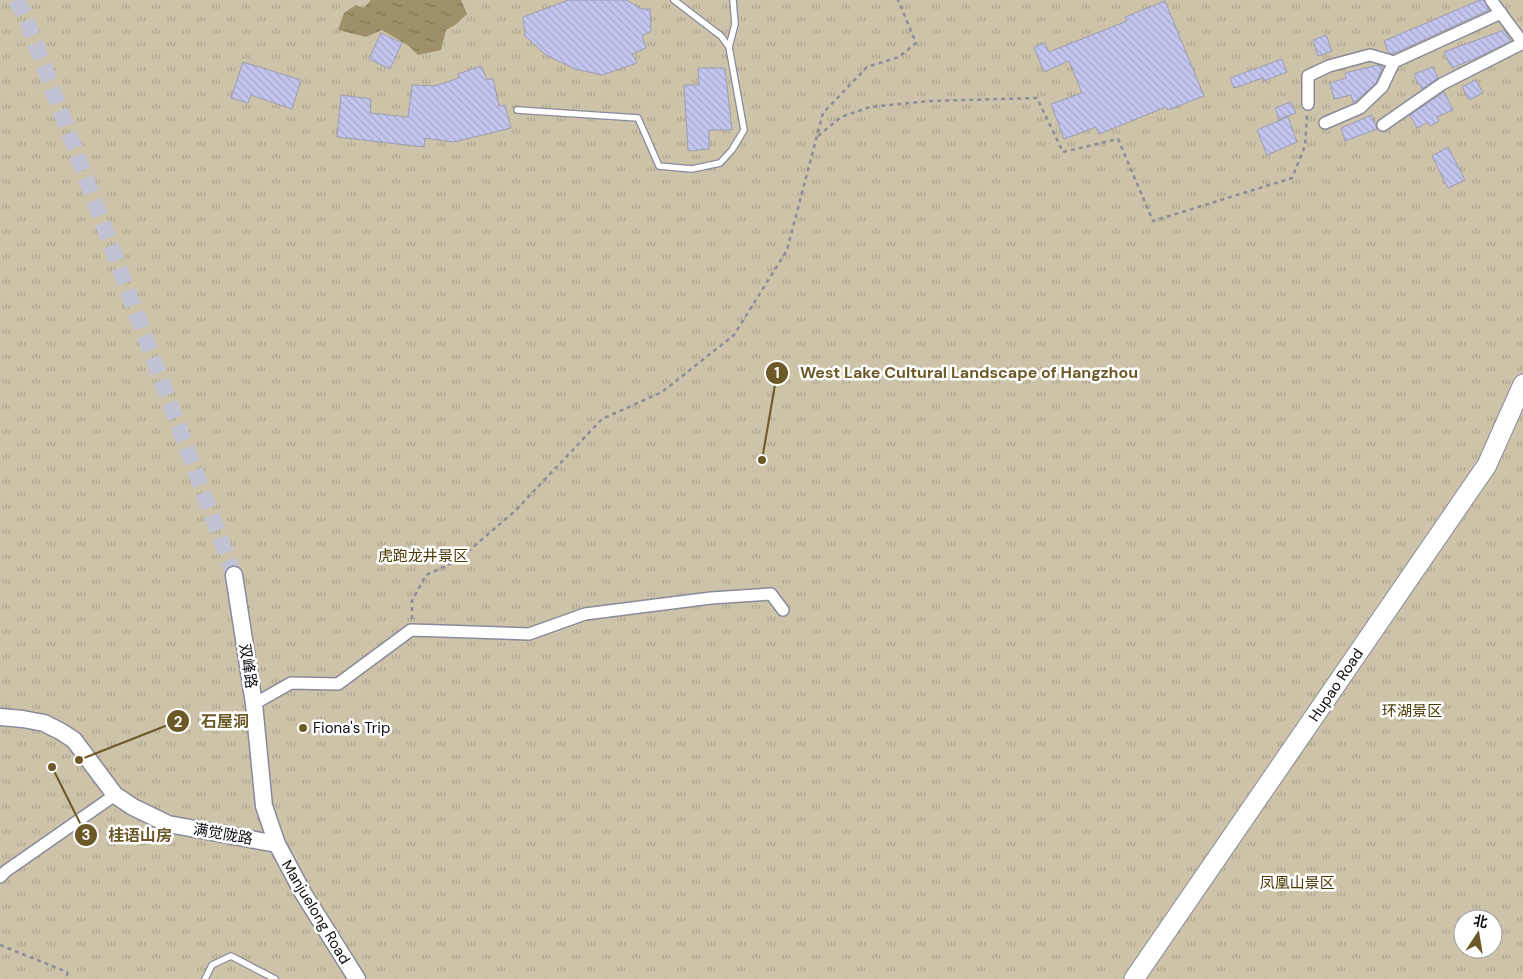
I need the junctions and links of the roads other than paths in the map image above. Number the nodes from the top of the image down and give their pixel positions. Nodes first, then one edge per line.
1 (674, 0) edge
2 (733, 0) edge
3 (1491, 0) edge
4 (1501, 14) junction
5 (729, 47) junction
6 (1394, 62) junction
7 (1308, 104) road end
8 (517, 110) dead end
9 (1325, 123) dead end
10 (1383, 125) dead end
11 (1523, 384) edge
12 (234, 575) tunnel mouth
13 (782, 610) dead end
14 (254, 704) junction
15 (0, 717) edge
16 (115, 795) junction
17 (277, 844) junction
18 (0, 877) edge
19 (206, 979) edge
20 (275, 979) edge
21 (357, 979) edge
22 (1134, 979) edge

1 - 5 lane
2 - 5 lane
3 - 4 street
4 - 6 street
4 - 10 street
5 - 8 lane
6 - 7 street
6 - 9 street
11 - 22 main road, Hupao Road
12 - 14 main road, 双峰路
13 - 14 street
14 - 17 main road, 双峰路
15 - 16 main road, 满觉陇路
16 - 17 main road, 满觉陇路
16 - 18 street
17 - 21 main road, Manjuelong Road
19 - 20 lane

